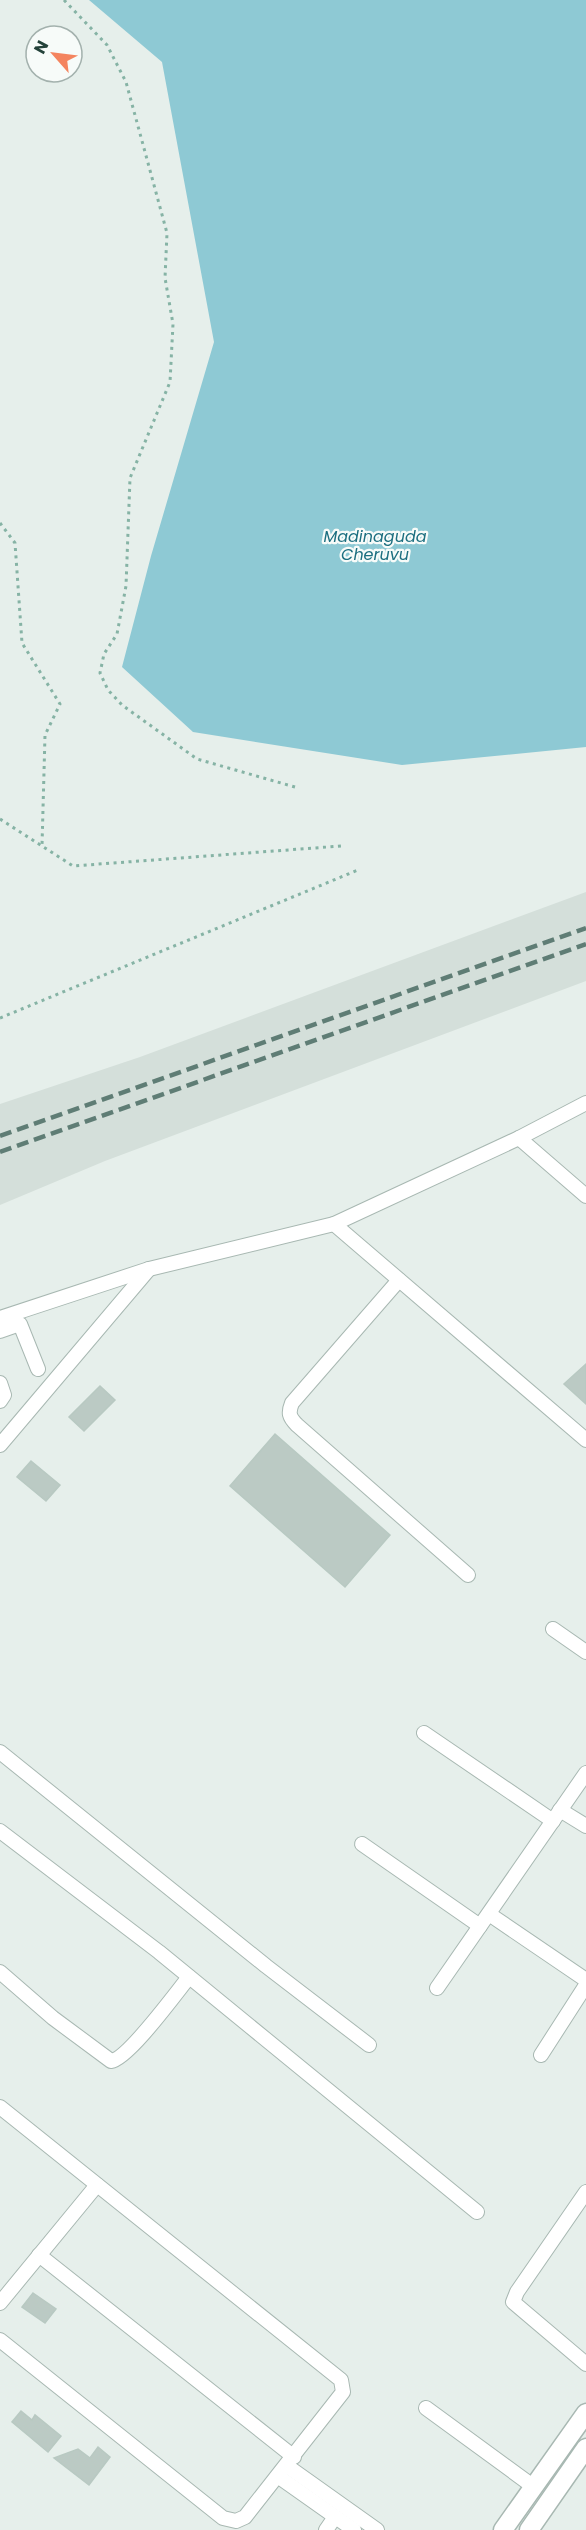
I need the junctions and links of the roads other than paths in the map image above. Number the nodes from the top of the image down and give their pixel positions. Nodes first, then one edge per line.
1 (586, 1103) edge
2 (519, 1138) junction
3 (586, 1196) edge
4 (334, 1224) junction
5 (149, 1269) junction
6 (399, 1280) junction
7 (0, 1318) edge
8 (18, 1318) junction
9 (0, 1331) edge
10 (38, 1369) dead end
11 (0, 1383) edge
12 (0, 1401) edge
13 (586, 1440) edge
14 (0, 1445) edge
15 (468, 1575) dead end
16 (553, 1629) dead end
17 (586, 1652) edge
18 (424, 1733) dead end
19 (0, 1752) edge
20 (586, 1773) edge
21 (556, 1815) junction
22 (586, 1826) edge
23 (0, 1831) edge
24 (362, 1844) dead end
25 (489, 1914) junction
26 (480, 1926) junction
27 (0, 1972) edge
28 (189, 1977) junction
29 (586, 1980) edge
30 (586, 1985) edge
31 (437, 1988) dead end
32 (369, 2045) dead end
33 (541, 2055) dead end
34 (0, 2107) edge
35 (97, 2185) junction
36 (586, 2192) edge
37 (477, 2212) dead end
38 (39, 2255) junction
39 (0, 2303) edge
40 (0, 2340) edge
41 (586, 2364) edge
42 (426, 2408) dead end
43 (586, 2413) edge
44 (586, 2448) edge
45 (287, 2466) junction
46 (534, 2487) junction
47 (336, 2517) junction
48 (512, 2527) edge
49 (326, 2530) edge
50 (354, 2530) edge
51 (377, 2530) edge
52 (529, 2530) edge

1 - 2 street
2 - 3 street
2 - 4 street
4 - 5 street
4 - 6 street
5 - 8 street
5 - 14 street
6 - 13 street
6 - 15 street
7 - 8 street
8 - 9 street
8 - 10 street
11 - 12 street
16 - 17 street
18 - 21 street
19 - 32 street
20 - 21 street
21 - 22 street
21 - 25 street
23 - 28 street
24 - 26 street
25 - 26 street
25 - 29 street
26 - 31 street
27 - 28 street
28 - 37 street
30 - 33 street
34 - 35 street
35 - 38 street
35 - 45 street
36 - 41 street
38 - 39 street
38 - 45 street
40 - 45 street
42 - 46 street
43 - 46 street
44 - 52 street
45 - 47 street
45 - 51 street
46 - 48 street
47 - 49 street
47 - 50 street

